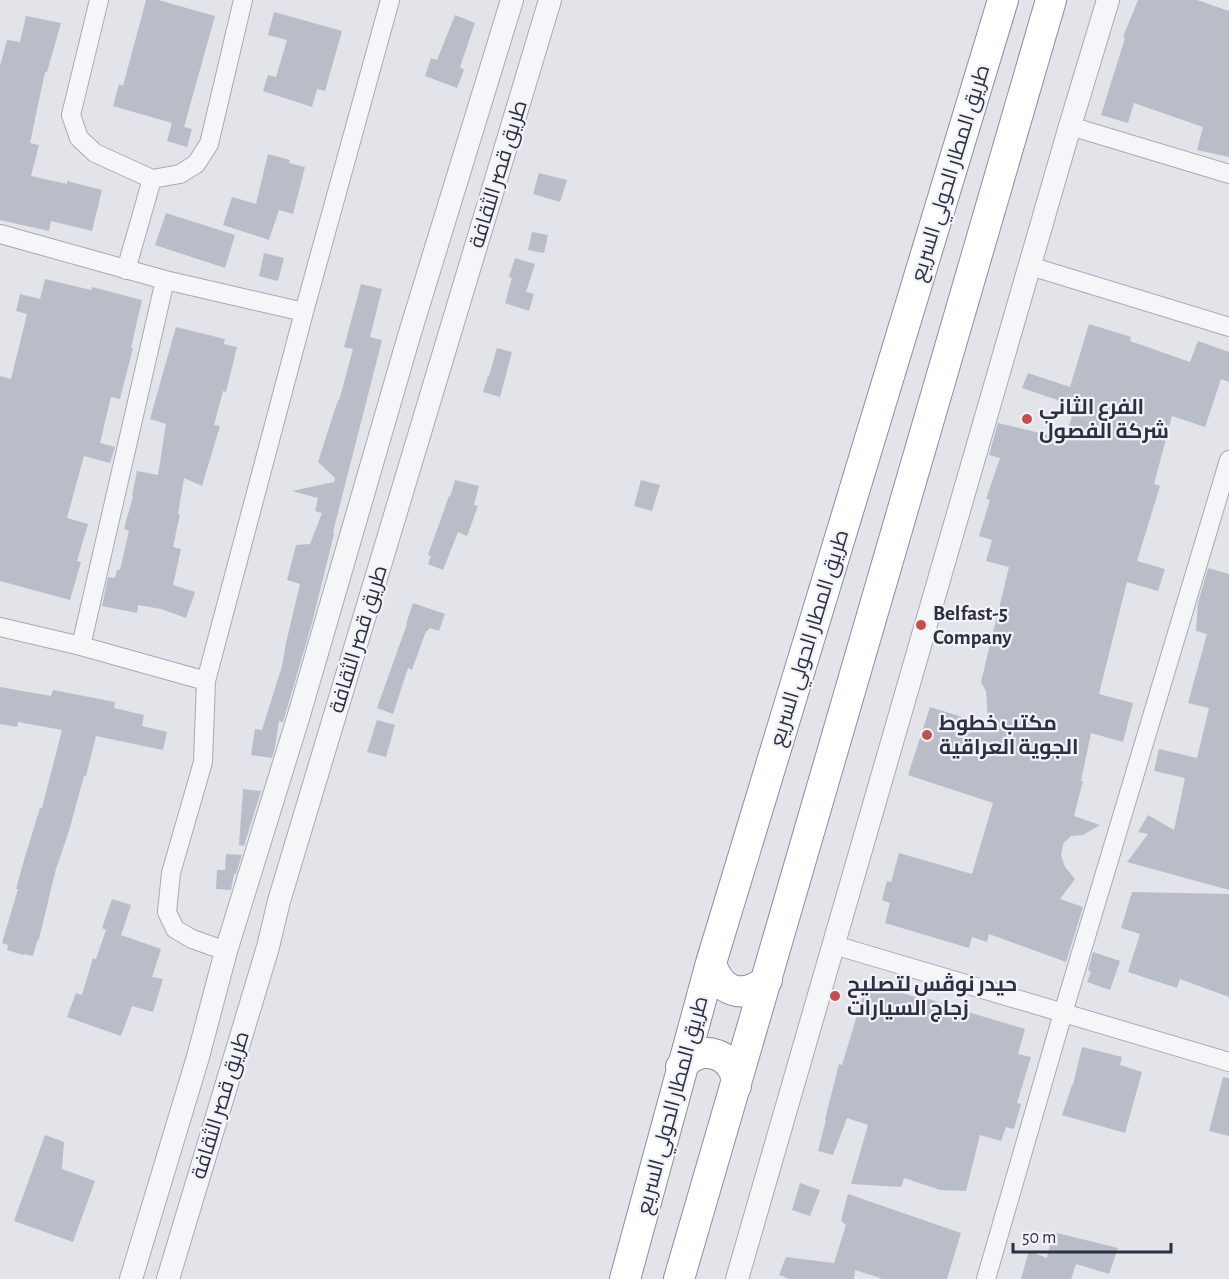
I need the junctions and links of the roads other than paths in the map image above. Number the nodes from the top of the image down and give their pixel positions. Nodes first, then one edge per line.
1 (99, 0) edge
2 (243, 0) edge
3 (390, 0) edge
4 (512, 0) edge
5 (550, 0) edge
6 (1003, 0) edge
7 (1051, 0) edge
8 (1108, 0) edge
9 (1070, 126) junction
10 (1229, 174) edge
11 (152, 179) junction
12 (0, 234) edge
13 (1030, 266) junction
14 (126, 270) junction
15 (165, 280) junction
16 (304, 312) junction
17 (1229, 327) edge
18 (1229, 460) edge
19 (0, 627) edge
20 (81, 646) junction
21 (206, 681) junction
22 (834, 945) junction
23 (226, 951) junction
24 (711, 963) junction
25 (767, 980) junction
26 (1063, 1013) junction
27 (1229, 1062) edge
28 (681, 1067) junction
29 (736, 1086) junction
30 (131, 1279) edge
31 (168, 1279) edge
32 (625, 1279) edge
33 (679, 1279) edge
34 (737, 1279) edge
35 (986, 1279) edge

1 - 11 street
2 - 11 street
3 - 16 street
4 - 23 street, طريق قصر الثقافة
5 - 31 street, طريق قصر الثقافة
6 - 24 highway, طريق المطار الحولي السريع
7 - 25 highway
8 - 9 street
9 - 10 street
9 - 13 street
11 - 14 street
12 - 14 street
13 - 17 street
13 - 22 street
14 - 15 street
15 - 16 street
15 - 20 street
16 - 21 street
18 - 26 street
19 - 20 street
20 - 21 street
21 - 23 street
22 - 26 street
22 - 34 street
23 - 30 street, طريق قصر الثقافة
24 - 25 highway
24 - 28 highway, طريق المطار الحولي السريع
25 - 29 highway
26 - 27 street
26 - 35 street
28 - 29 highway
28 - 32 highway, طريق المطار الحولي السريع
29 - 33 highway

